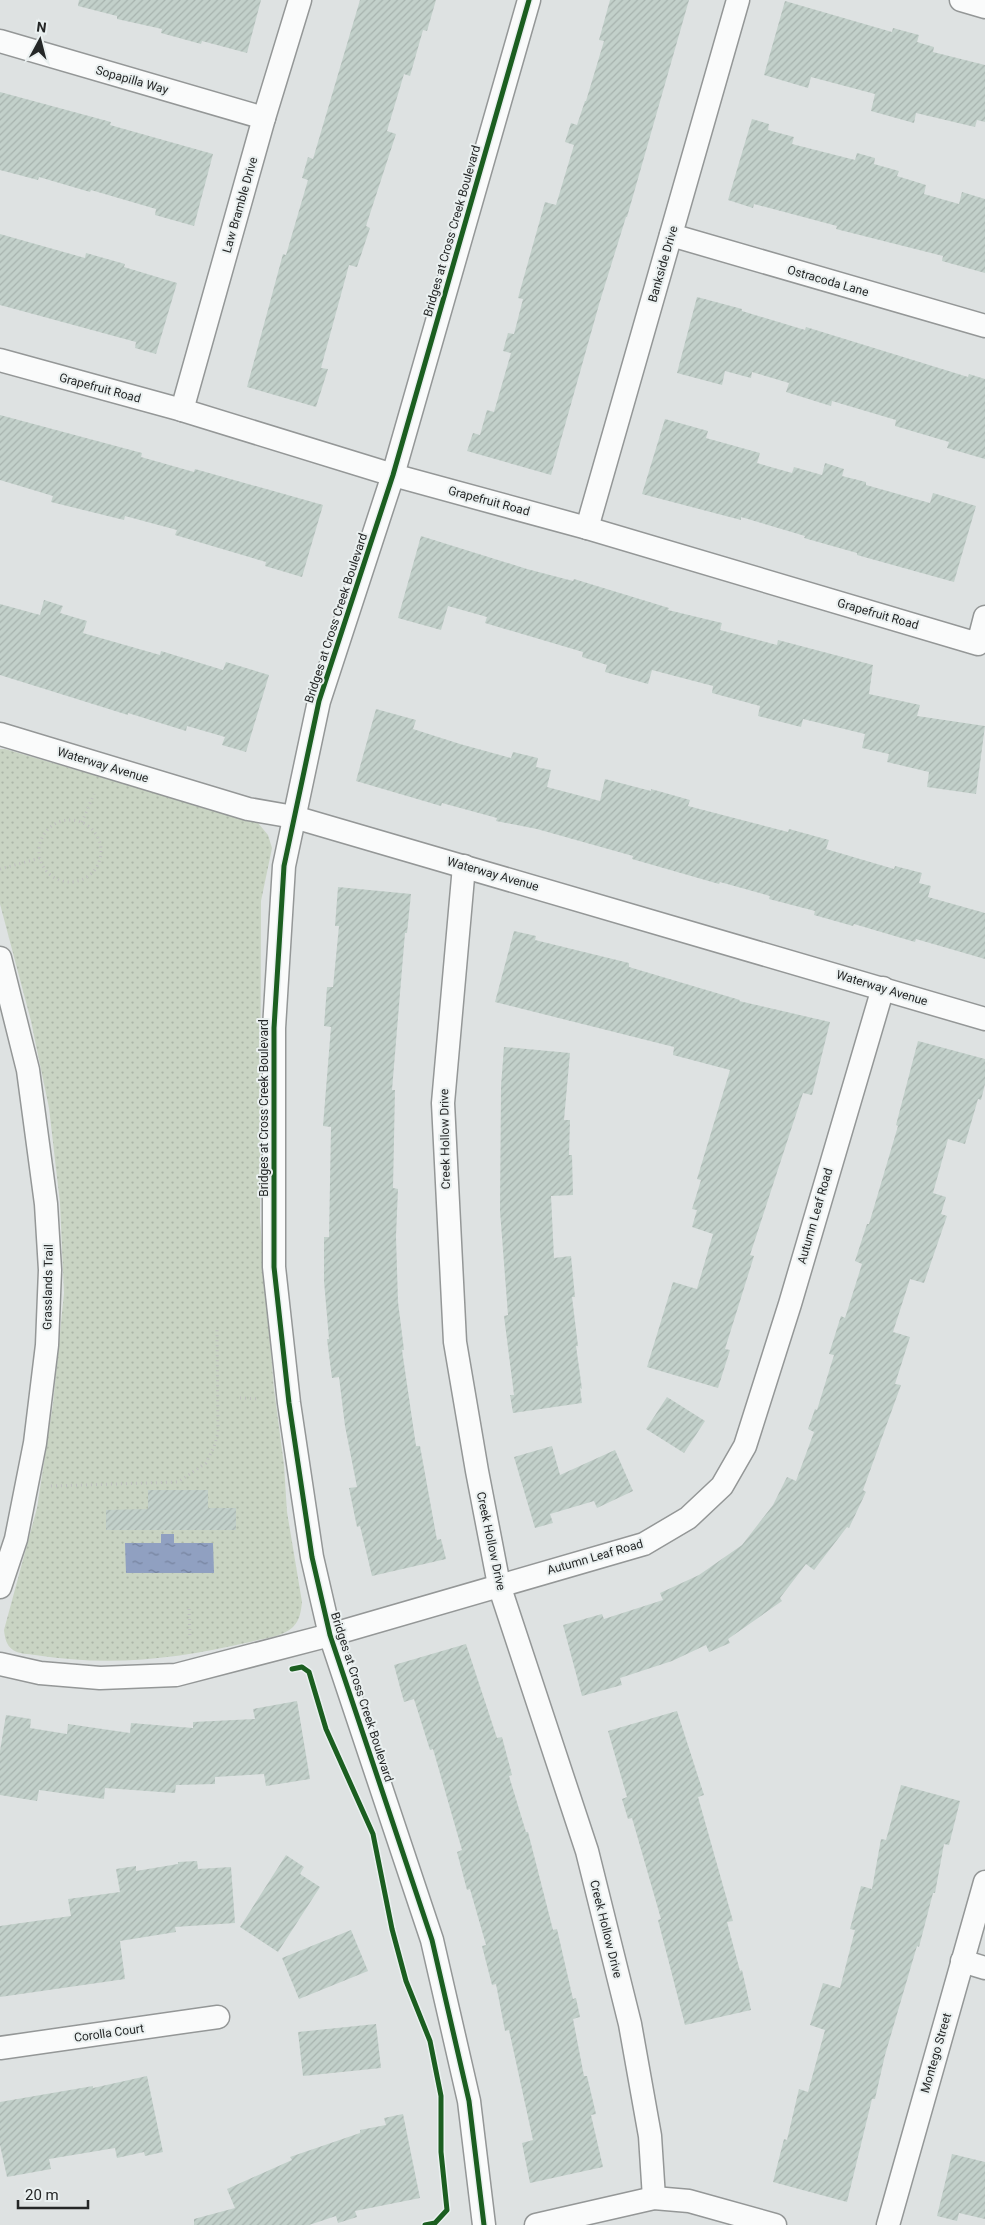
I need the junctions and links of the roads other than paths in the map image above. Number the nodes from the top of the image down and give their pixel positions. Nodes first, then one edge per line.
1 (300, 0) edge
2 (529, 0) edge
3 (738, 0) edge
4 (961, 0) edge
5 (985, 7) edge
6 (0, 41) edge
7 (264, 118) junction
8 (672, 236) junction
9 (985, 326) edge
10 (0, 360) edge
11 (182, 410) junction
12 (393, 475) junction
13 (587, 528) junction
14 (985, 617) edge
15 (0, 734) edge
16 (294, 817) junction
17 (464, 866) junction
18 (0, 958) edge
19 (883, 988) junction
20 (985, 1019) edge
21 (499, 1585) junction
22 (0, 1587) edge
23 (330, 1635) junction
24 (0, 1664) edge
25 (985, 1882) edge
26 (962, 1961) junction
27 (985, 1968) edge
28 (218, 2017) dead end
29 (0, 2048) edge
30 (654, 2198) junction
31 (484, 2225) edge
32 (536, 2225) edge
33 (775, 2225) edge
34 (888, 2225) edge

1 - 7 street, Law Bramble Drive
2 - 12 street, Bridges at Cross Creek Boulevard
3 - 8 street, Bankside Drive
4 - 5 street
6 - 7 street, Sopapilla Way
7 - 11 street, Law Bramble Drive
8 - 9 street, Ostracoda Lane
8 - 13 street, Bankside Drive
10 - 11 street, Grapefruit Road
11 - 12 street, Grapefruit Road
12 - 13 street, Grapefruit Road
12 - 16 street, Bridges at Cross Creek Boulevard
13 - 14 street, Grapefruit Road
15 - 16 street, Waterway Avenue
16 - 17 street, Waterway Avenue
16 - 23 street, Bridges at Cross Creek Boulevard
17 - 19 street, Waterway Avenue
17 - 21 street, Creek Hollow Drive
18 - 22 street, Grasslands Trail
19 - 20 street, Waterway Avenue
19 - 21 street, Autumn Leaf Road
21 - 23 street, Autumn Leaf Road
21 - 30 street, Creek Hollow Drive
23 - 24 street, Autumn Leaf Road
23 - 31 street, Bridges at Cross Creek Boulevard
25 - 26 street, Montego Street
26 - 27 street
26 - 34 street, Montego Street
28 - 29 street, Corolla Court
30 - 32 street
30 - 33 street

